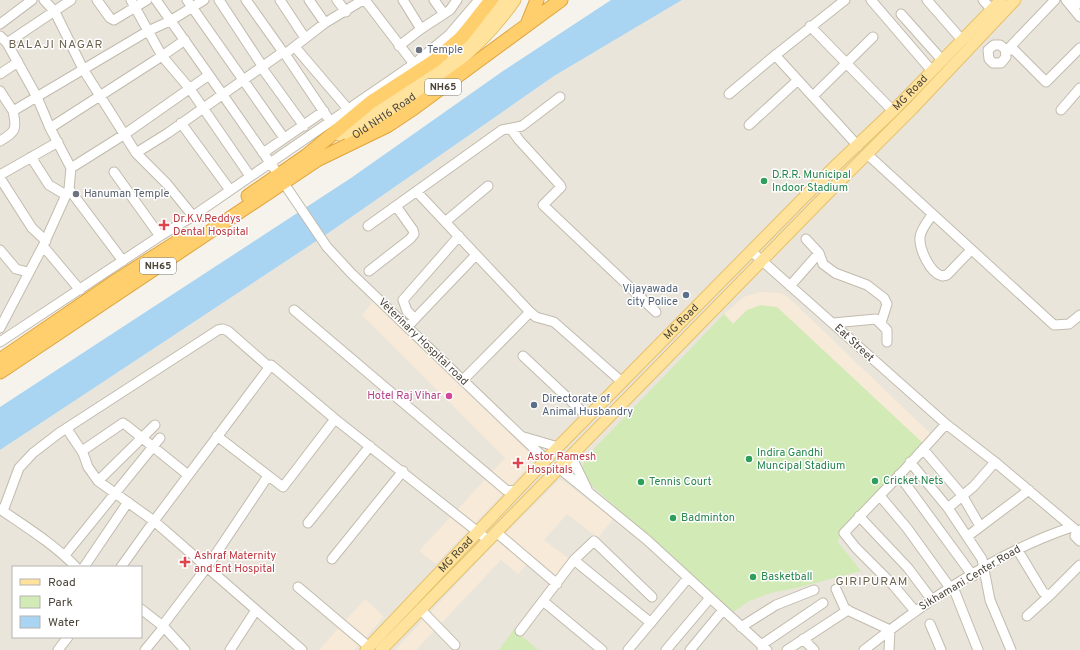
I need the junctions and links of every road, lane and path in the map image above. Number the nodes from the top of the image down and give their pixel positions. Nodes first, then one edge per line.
1 (32, 0) edge
2 (44, 0) edge
3 (71, 0) edge
4 (97, 0) edge
5 (147, 0) edge
6 (156, 0) edge
7 (204, 0) edge
8 (219, 0) edge
9 (246, 0) edge
10 (280, 0) edge
11 (309, 0) edge
12 (337, 0) edge
13 (364, 0) edge
14 (403, 0) edge
15 (434, 0) edge
16 (458, 0) edge
17 (479, 0) edge
18 (491, 0) edge
19 (505, 0) edge
20 (515, 0) edge
21 (537, 0) edge
22 (561, 0) edge
23 (845, 0) edge
24 (872, 0) edge
25 (927, 0) edge
26 (983, 0) edge
27 (1001, 0) edge
28 (1015, 0) edge
29 (1055, 0) edge
30 (1066, 0) edge
31 (1076, 0) edge
32 (133, 4) edge
33 (189, 4) edge
34 (1080, 4) edge
35 (992, 10) junction
36 (55, 12) junction
37 (346, 12) junction
38 (444, 14) junction
39 (901, 14) dead end
40 (1080, 17) edge
41 (170, 21) junction
42 (325, 23) junction
43 (527, 23) junction
44 (0, 24) edge
45 (810, 26) junction
46 (421, 28) junction
47 (148, 31) junction
48 (0, 36) edge
49 (873, 37) dead end
50 (305, 38) junction
51 (185, 40) junction
52 (962, 40) junction
53 (7, 43) junction
54 (399, 46) junction
55 (295, 47) junction
56 (1080, 48) edge
57 (284, 53) junction
58 (775, 54) junction
59 (162, 56) junction
60 (942, 60) junction
61 (18, 62) junction
62 (414, 64) junction
63 (846, 64) junction
64 (263, 67) junction
65 (83, 69) junction
66 (932, 71) junction
67 (0, 74) edge
68 (210, 75) junction
69 (244, 80) junction
70 (798, 80) junction
71 (1080, 88) edge
72 (190, 89) junction
73 (0, 91) edge
74 (221, 94) junction
75 (729, 94) dead end
76 (101, 95) junction
77 (813, 96) junction
78 (37, 97) junction
79 (560, 97) dead end
80 (203, 108) junction
81 (348, 109) junction
82 (1061, 110) dead end
83 (13, 111) junction
84 (324, 111) junction
85 (893, 111) junction
86 (330, 122) junction
87 (181, 123) junction
88 (749, 125) dead end
89 (304, 126) junction
90 (50, 128) junction
91 (511, 129) junction
92 (125, 134) junction
93 (284, 138) junction
94 (0, 141) edge
95 (58, 142) junction
96 (858, 146) junction
97 (136, 152) junction
98 (263, 153) junction
99 (867, 154) junction
100 (31, 157) junction
101 (312, 158) junction
102 (270, 162) junction
103 (71, 168) junction
104 (114, 172) dead end
105 (0, 176) edge
106 (250, 176) junction
107 (280, 178) junction
108 (488, 186) dead end
109 (230, 190) junction
110 (68, 192) junction
111 (417, 192) junction
112 (396, 206) junction
113 (932, 215) junction
114 (193, 216) junction
115 (445, 222) junction
116 (368, 226) dead end
117 (160, 236) junction
118 (459, 236) junction
119 (806, 239) dead end
120 (44, 243) junction
121 (0, 250) edge
122 (971, 250) junction
123 (751, 251) junction
124 (819, 253) junction
125 (476, 255) junction
126 (123, 261) junction
127 (762, 262) junction
128 (369, 271) dead end
129 (28, 272) junction
130 (790, 286) junction
131 (80, 290) junction
132 (294, 310) dead end
133 (530, 312) junction
134 (656, 312) dead end
135 (1080, 315) edge
136 (415, 319) junction
137 (1, 323) edge
138 (833, 323) junction
139 (880, 323) junction
140 (680, 324) junction
141 (407, 327) junction
142 (690, 335) junction
143 (0, 342) edge
144 (887, 342) dead end
145 (523, 356) dead end
146 (0, 360) edge
147 (269, 367) junction
148 (0, 372) edge
149 (463, 380) junction
150 (622, 382) junction
151 (588, 417) junction
152 (335, 419) junction
153 (155, 424) dead end
154 (946, 424) junction
155 (67, 429) junction
156 (217, 436) junction
157 (521, 436) junction
158 (142, 438) junction
159 (160, 438) dead end
160 (370, 446) junction
161 (558, 447) junction
162 (153, 448) junction
163 (923, 449) junction
164 (82, 451) junction
165 (572, 456) junction
166 (546, 460) junction
167 (910, 462) junction
168 (994, 462) junction
169 (559, 468) junction
170 (403, 471) junction
171 (188, 475) junction
172 (899, 475) junction
173 (268, 476) junction
174 (98, 481) junction
175 (587, 490) junction
176 (1029, 490) junction
177 (516, 491) junction
178 (114, 493) junction
179 (880, 496) junction
180 (962, 496) junction
181 (128, 502) junction
182 (948, 508) junction
183 (2, 510) edge
184 (859, 516) junction
185 (154, 521) junction
186 (308, 523) dead end
187 (980, 526) junction
188 (1077, 529) edge
189 (478, 533) junction
190 (492, 536) junction
191 (968, 536) junction
192 (1080, 541) edge
193 (1017, 549) junction
194 (65, 555) junction
195 (332, 559) dead end
196 (574, 560) junction
197 (1080, 565) edge
198 (75, 566) edge
199 (85, 566) edge
200 (122, 566) edge
201 (207, 567) junction
202 (984, 569) junction
203 (973, 576) junction
204 (688, 578) junction
205 (557, 584) junction
206 (298, 587) dead end
207 (952, 588) junction
208 (836, 589) dead end
209 (814, 590) dead end
210 (1049, 596) junction
211 (652, 597) dead end
212 (710, 598) junction
213 (932, 600) junction
214 (543, 601) junction
215 (823, 603) dead end
216 (420, 609) junction
217 (142, 610) edge
218 (256, 610) junction
219 (722, 610) junction
220 (848, 610) junction
221 (915, 611) junction
222 (1027, 616) dead end
223 (651, 623) junction
224 (930, 624) dead end
225 (163, 626) junction
226 (741, 627) junction
227 (890, 630) junction
228 (520, 631) dead end
229 (67, 638) edge
230 (803, 639) junction
231 (455, 645) dead end
232 (368, 648) edge
233 (764, 649) edge
234 (58, 650) edge
235 (145, 650) edge
236 (185, 650) edge
237 (230, 650) edge
238 (302, 650) edge
239 (381, 650) edge
240 (602, 650) edge
241 (628, 650) edge
242 (666, 650) edge
243 (690, 650) edge
244 (786, 650) edge
245 (814, 650) edge
246 (864, 650) edge
247 (889, 650) edge
248 (942, 650) edge
249 (978, 650) edge
250 (1010, 650) edge

1 - 44 street
2 - 36 street
3 - 36 street
4 - 32 street
5 - 32 street
6 - 41 street, Veterinary Hospital road
7 - 33 street
8 - 64 street
9 - 57 street
10 - 50 street
11 - 42 street
12 - 37 street
13 - 37 street
13 - 54 street
14 - 46 street
15 - 38 street
16 - 38 street
17 - 62 street
18 - 101 highway, NH65
19 - 101 main road, Old NH16 Road
20 - 101 main road, Old NH16 Road
21 - 43 highway
22 - 43 highway, NH65
23 - 45 street
24 - 66 street
25 - 52 street
26 - 35 street
27 - 35 main road, MG Road
28 - 99 main road, MG Road
29 - 56 street
30 - 40 street
31 - 34 street
32 - 47 street
33 - 41 street
33 - 69 street
35 - 52 main road, MG Road
36 - 53 street
36 - 65 street
37 - 42 street
38 - 46 street
39 - 60 street
41 - 47 street
41 - 51 street, Veterinary Hospital road
42 - 50 street
43 - 101 highway, NH65
45 - 58 street
45 - 63 street
46 - 54 street
47 - 59 street
47 - 65 street
48 - 53 street
49 - 63 street
50 - 55 street
51 - 59 street
51 - 68 street, Veterinary Hospital road
52 - 60 main road, MG Road
53 - 61 street
54 - 62 street
55 - 57 street
55 - 81 street
57 - 64 street
57 - 84 street
58 - 70 street
58 - 75 street
59 - 72 street
59 - 76 street
60 - 66 main road, MG Road
61 - 67 street
61 - 78 street
62 - 81 street
63 - 77 street
63 - 85 street
64 - 69 street
64 - 89 street
65 - 76 street
65 - 78 street
66 - 85 main road, MG Road
68 - 72 street
68 - 74 street, Veterinary Hospital road
69 - 74 street
69 - 93 street
70 - 77 street
70 - 88 street
71 - 82 street
72 - 80 street
72 - 92 street
73 - 83 street
74 - 80 street
74 - 98 street, Veterinary Hospital road
76 - 90 street
76 - 92 street
77 - 96 street
78 - 83 street
78 - 90 street
79 - 91 street
80 - 87 street
80 - 106 street
81 - 86 street
83 - 94 street
84 - 86 street
84 - 89 street
85 - 96 main road, MG Road
86 - 102 street
87 - 97 street
87 - 109 street
89 - 93 street
90 - 95 street
91 - 111 street
91 - 134 street
92 - 97 street
92 - 103 street
93 - 98 street
95 - 100 street
95 - 103 street
96 - 123 main road, MG Road
97 - 114 street
98 - 102 street, Veterinary Hospital road
99 - 113 street
99 - 127 main road, MG Road
100 - 105 street
100 - 110 street
101 - 107 highway, NH65
102 - 106 street
102 - 107 street, Veterinary Hospital road
103 - 110 street
104 - 117 street
105 - 120 street
106 - 109 street
107 - 141 street, Veterinary Hospital road
107 - 146 highway, NH65
107 - 148 highway, NH65
108 - 115 street
109 - 114 street
110 - 120 street
110 - 126 street
111 - 112 street
111 - 115 street
112 - 116 street
112 - 128 street
113 - 122 street
113 - 122 street
114 - 117 street
115 - 118 street
117 - 126 street
118 - 125 street
118 - 136 street
119 - 124 street
120 - 129 street
120 - 131 street
121 - 129 street
122 - 135 street
123 - 127 street, Eat Street
123 - 140 main road, MG Road
124 - 130 street
124 - 139 street
125 - 133 street
125 - 136 street
126 - 131 street
127 - 130 street, Eat Street
127 - 142 main road, MG Road
129 - 137 street
130 - 138 street, Eat Street
131 - 143 street
132 - 177 street
133 - 149 street
133 - 150 street
136 - 141 street
138 - 139 street
138 - 154 street, Eat Street
139 - 144 street
140 - 142 main road
140 - 150 main road, MG Road
141 - 149 street, Veterinary Hospital road
142 - 165 main road, MG Road
145 - 151 street
147 - 152 street
147 - 155 street
147 - 156 street
149 - 157 street, Veterinary Hospital road
150 - 151 main road, MG Road
151 - 161 main road, MG Road
152 - 160 street
152 - 173 street
153 - 158 street
154 - 163 street
154 - 168 street, Eat Street
155 - 164 street
155 - 183 street
156 - 171 street
156 - 173 street
157 - 161 street
157 - 166 street, Veterinary Hospital road
158 - 162 street
158 - 164 street
158 - 174 street
159 - 162 street
160 - 170 street
160 - 186 street
161 - 166 main road, MG Road
162 - 171 street
162 - 178 street
163 - 167 street
163 - 180 street
164 - 174 street
165 - 169 main road, MG Road
165 - 175 street
166 - 177 main road, MG Road
167 - 172 street
167 - 182 street
168 - 176 street, Eat Street
168 - 180 street
169 - 175 street
169 - 190 main road, MG Road
170 - 189 street
170 - 195 street
171 - 185 street
172 - 179 street
172 - 203 street
173 - 201 street
174 - 178 street
175 - 204 street
176 - 187 street
176 - 188 street, Eat Street
177 - 189 main road, MG Road
178 - 181 street
178 - 194 street
179 - 184 street
179 - 207 street
180 - 182 street
180 - 187 street
181 - 185 street
181 - 199 street
182 - 191 street
183 - 194 street
184 - 213 street
184 - 221 street
185 - 200 street
185 - 201 street
187 - 191 street
188 - 192 street
188 - 193 street, Sikhamani Center Road
189 - 190 street
189 - 232 main road, MG Road
190 - 205 street
190 - 216 main road, MG Road
191 - 202 street
193 - 202 street, Sikhamani Center Road
193 - 210 street
194 - 198 street
196 - 205 street
196 - 211 street
196 - 223 street
197 - 210 street
201 - 218 street
201 - 225 street
202 - 203 street, Sikhamani Center Road
202 - 250 street
203 - 207 street, Sikhamani Center Road
204 - 212 street
204 - 223 street
205 - 214 street
206 - 232 street
207 - 213 street, Sikhamani Center Road
207 - 249 street
208 - 220 street
209 - 226 street
210 - 222 street
212 - 219 street
212 - 242 street
213 - 221 street, Sikhamani Center Road
214 - 228 street
214 - 240 street
215 - 233 street
216 - 231 street
216 - 239 main road, MG Road
217 - 225 street
218 - 237 street
218 - 238 street
219 - 226 street
219 - 243 street
220 - 227 street
220 - 230 street
221 - 227 street, Sikhamani Center Road
223 - 241 street
224 - 248 street
225 - 235 street
225 - 236 street
226 - 233 street
227 - 246 street, Sikhamani Center Road
227 - 247 street
229 - 234 street
230 - 244 street
230 - 245 street

